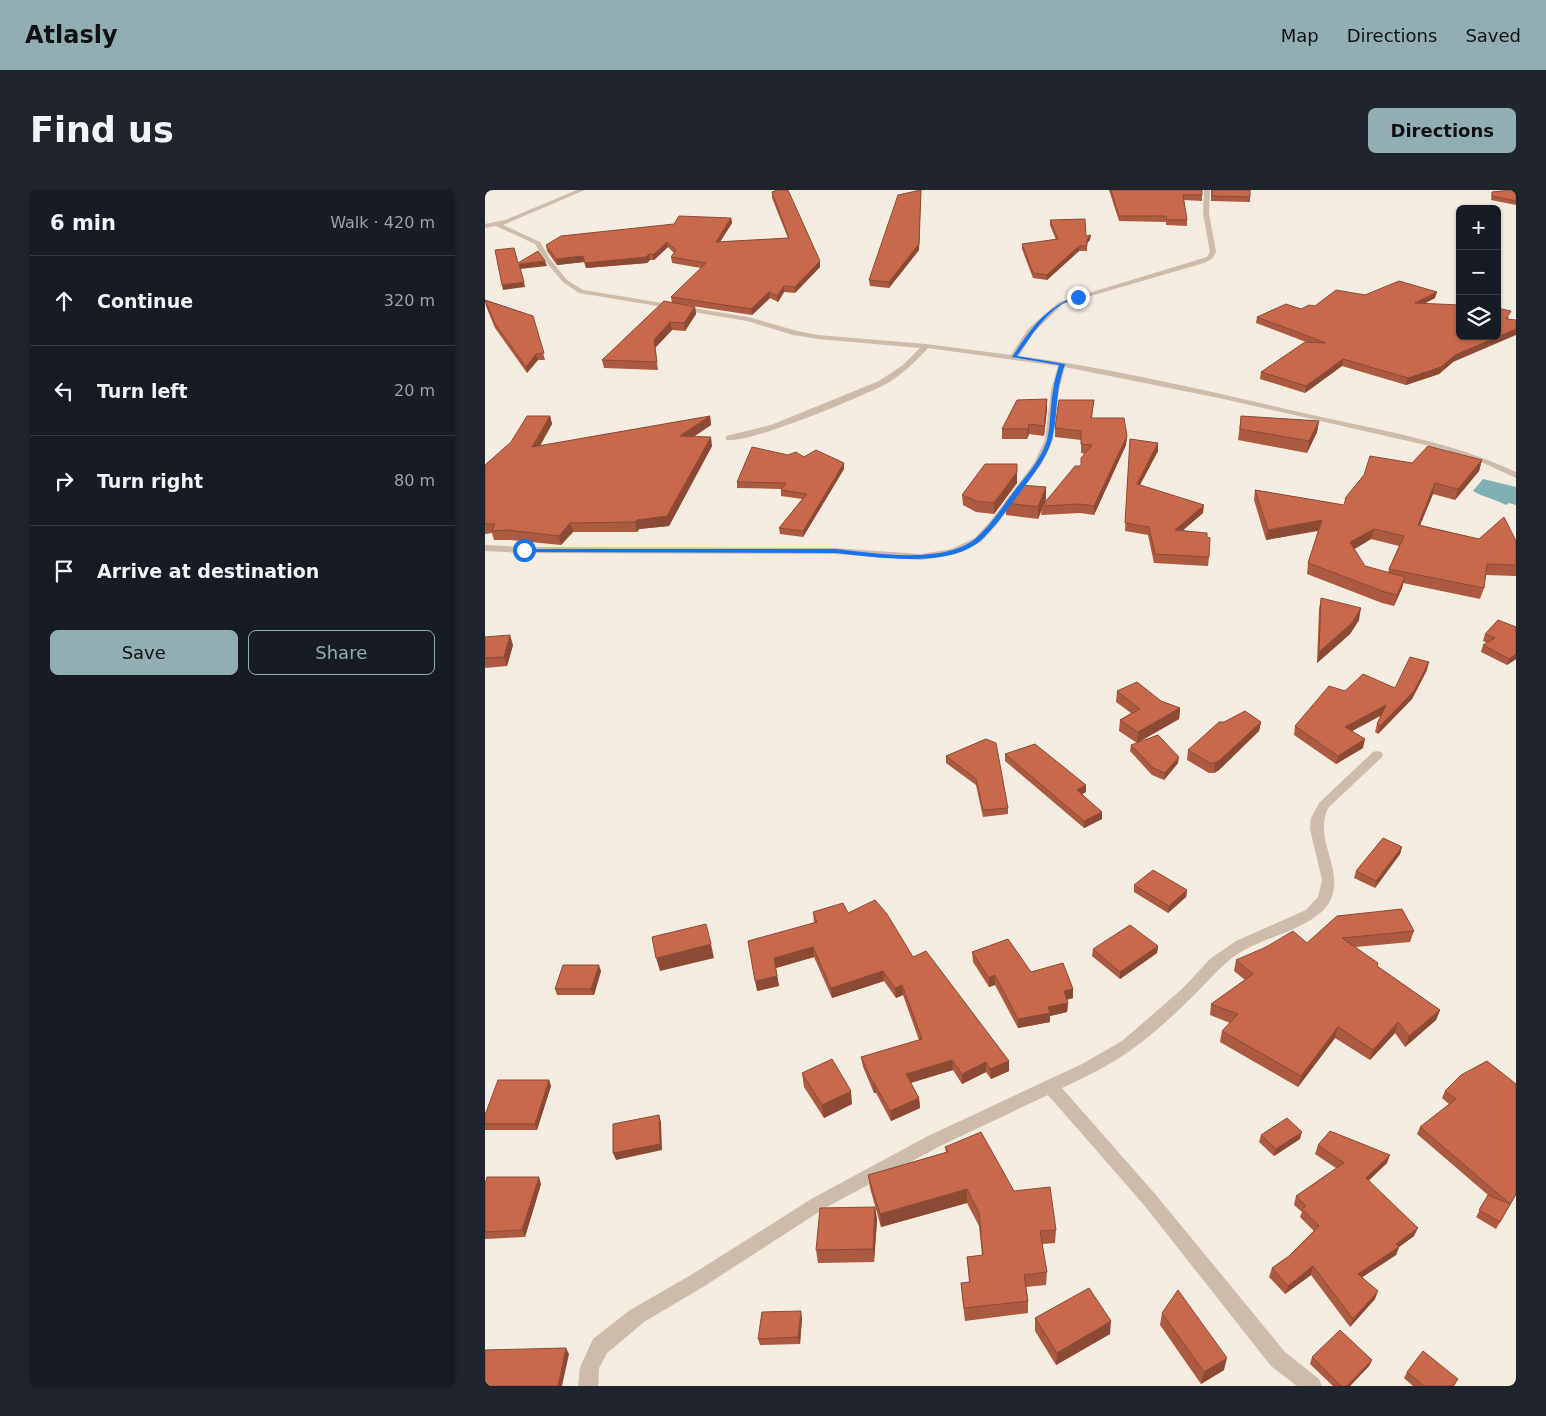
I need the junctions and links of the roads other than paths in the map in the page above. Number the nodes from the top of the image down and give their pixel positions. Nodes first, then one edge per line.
1 (582, 190) edge
2 (1207, 190) edge
3 (497, 224) junction
4 (485, 226) edge
5 (927, 346) junction
6 (1014, 357) junction
7 (1062, 364) junction
8 (729, 438) dead end
9 (1516, 475) edge
10 (485, 548) edge
11 (1377, 755) dead end
12 (1050, 1086) junction
13 (588, 1386) edge
14 (1312, 1386) edge

1 - 3 street
2 - 6 street
3 - 4 street
3 - 5 street
5 - 6 street
5 - 8 street
6 - 7 street
7 - 9 street
7 - 10 street
11 - 12 street
12 - 13 street
12 - 14 street

